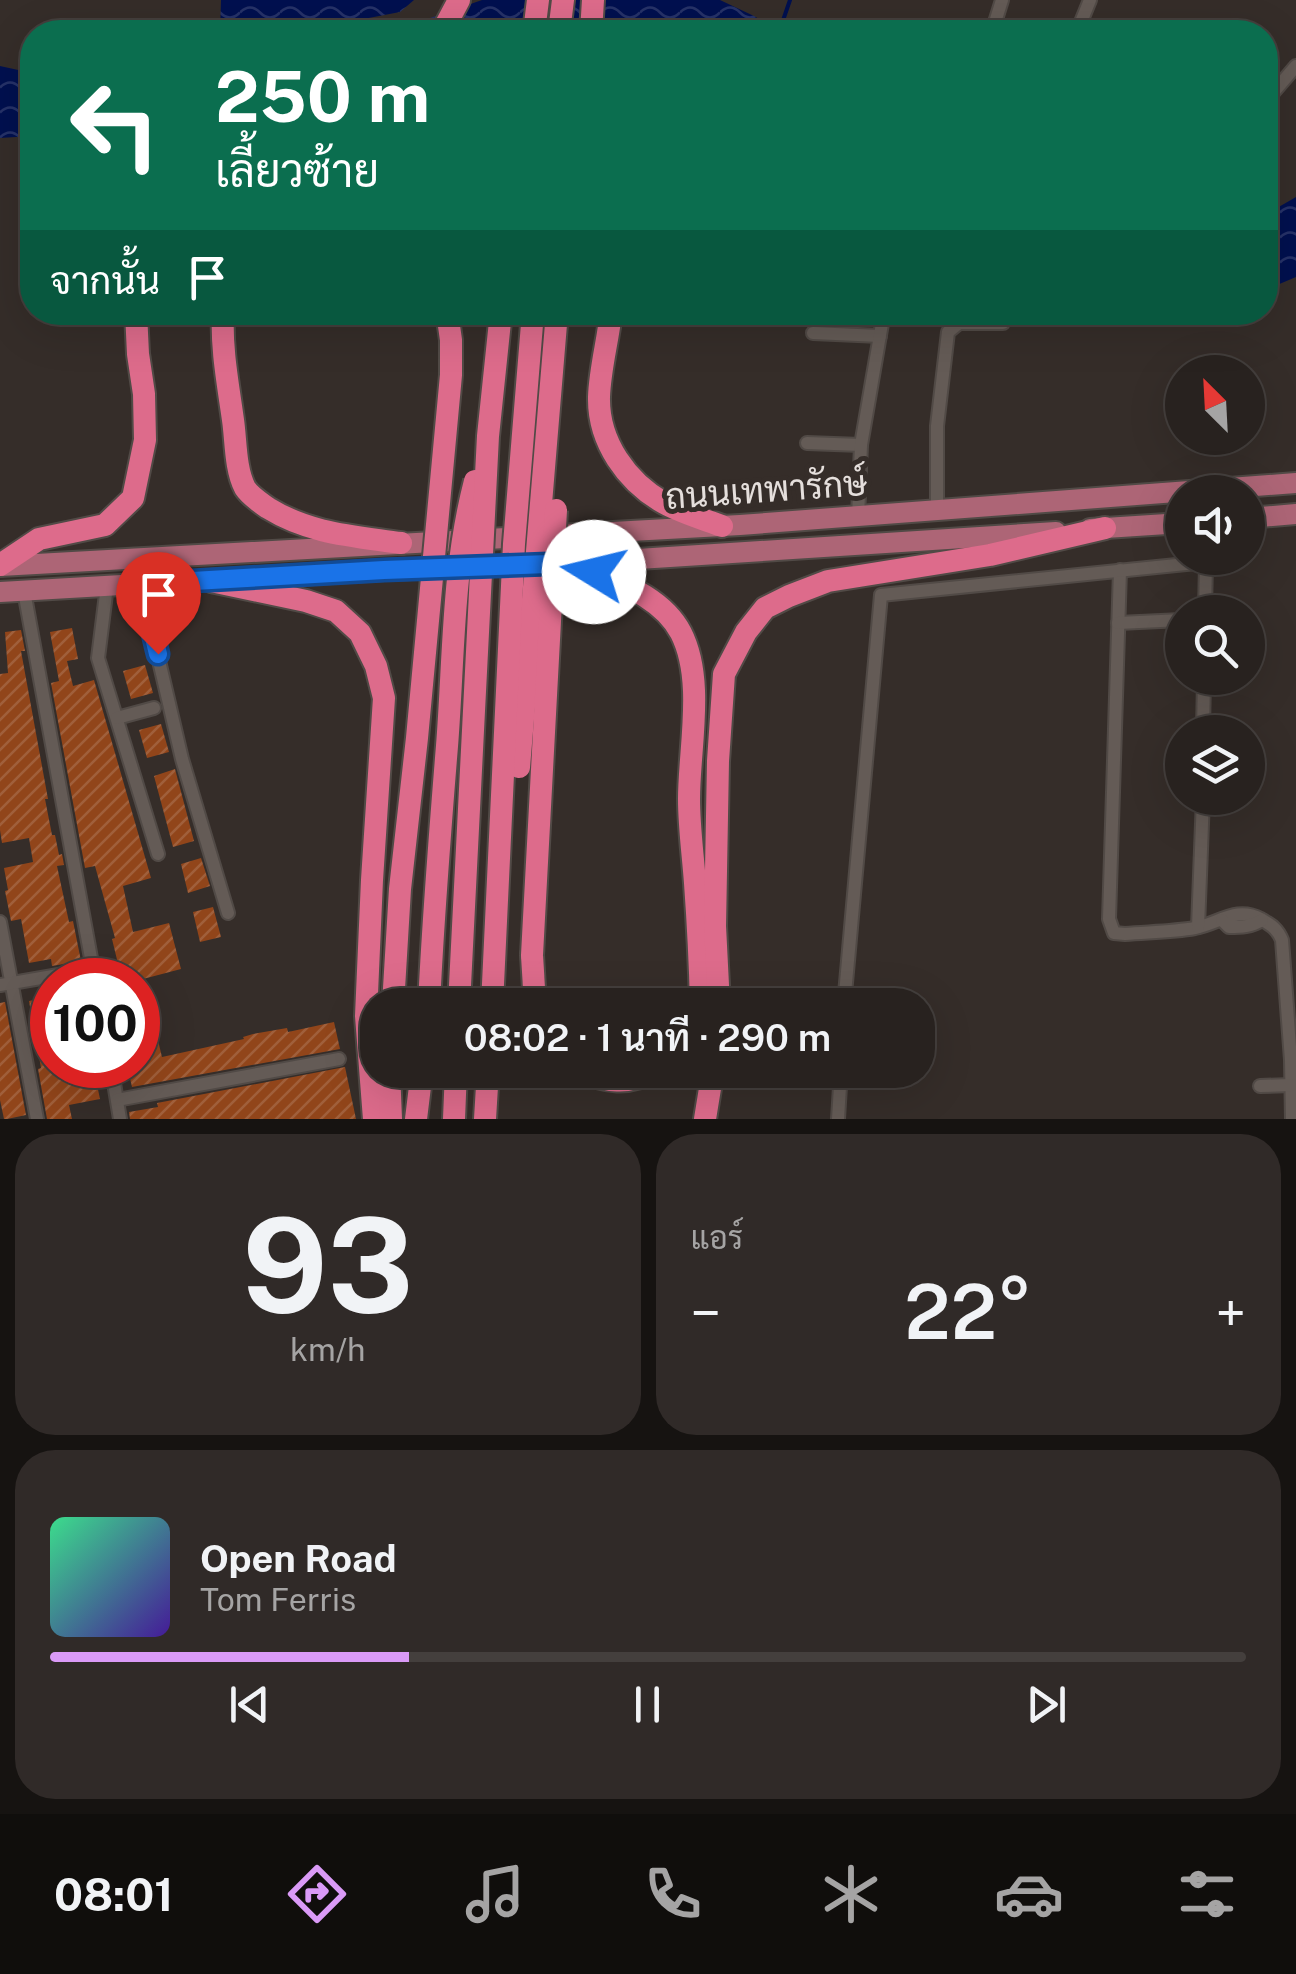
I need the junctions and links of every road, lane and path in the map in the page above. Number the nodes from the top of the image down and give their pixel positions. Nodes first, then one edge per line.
1 (1296, 66) edge
2 (1278, 87) edge
3 (137, 325) edge
4 (144, 325) edge
5 (222, 325) edge
6 (449, 325) edge
7 (500, 325) edge
8 (532, 325) edge
9 (556, 325) edge
10 (569, 325) edge
11 (609, 325) edge
12 (882, 325) edge
13 (958, 325) edge
14 (814, 334) dead end
15 (880, 336) junction
16 (138, 354) junction
17 (488, 436) junction
18 (807, 443) dead end
19 (861, 445) junction
20 (1296, 483) edge
21 (937, 510) junction
22 (1296, 514) edge
23 (1265, 517) edge
24 (858, 518) junction
25 (1165, 523) edge
26 (722, 526) junction
27 (1105, 528) junction
28 (401, 542) junction
29 (575, 563) junction
30 (1165, 565) edge
31 (0, 566) edge
32 (1120, 570) junction
33 (211, 580) junction
34 (141, 584) junction
35 (106, 586) junction
36 (24, 591) junction
37 (0, 592) edge
38 (1165, 621) edge
39 (1118, 623) junction
40 (154, 708) dead end
41 (117, 718) junction
42 (1202, 815) edge
43 (158, 854) dead end
44 (228, 913) dead end
45 (0, 922) edge
46 (1198, 928) junction
47 (91, 958) edge
48 (494, 964) junction
49 (6, 984) edge
50 (394, 988) edge
51 (430, 988) edge
52 (460, 988) edge
53 (493, 988) edge
54 (533, 988) edge
55 (700, 988) edge
56 (718, 988) edge
57 (846, 988) edge
58 (339, 1058) dead end
59 (1292, 1084) junction
60 (1260, 1086) dead end
61 (116, 1088) edge
62 (389, 1088) edge
63 (420, 1088) edge
64 (455, 1088) edge
65 (487, 1088) edge
66 (710, 1088) edge
67 (840, 1088) edge
68 (118, 1100) junction
69 (36, 1119) edge
70 (120, 1119) edge
71 (374, 1119) edge
72 (390, 1119) edge
73 (416, 1119) edge
74 (454, 1119) edge
75 (485, 1119) edge
76 (705, 1119) edge
77 (838, 1119) edge
78 (1292, 1119) edge

1 - 2 street
3 - 16 highway
4 - 16 highway
5 - 28 highway
6 - 50 highway, bridge
7 - 17 highway, bridge
8 - 48 highway, bridge
9 - 48 highway, bridge
10 - 54 highway, bridge
11 - 26 highway
12 - 15 street
13 - 21 street
14 - 15 street
15 - 19 street
16 - 31 highway
17 - 51 highway, bridge
17 - 52 highway, bridge
18 - 19 street
19 - 24 street
20 - 21 main road, ถนนเทพารักษ์
21 - 24 main road, ถนนเทพารักษ์
22 - 23 main road
24 - 26 main road, ถนนเทพารักษ์
25 - 27 main road, ถนนเทพารักษ์
26 - 28 main road, ถนนเทพารักษ์
27 - 29 main road, ถนนเทพารักษ์
27 - 56 highway
28 - 31 main road, ถนนเทพารักษ์
29 - 33 main road, ถนนเทพารักษ์
29 - 55 highway
30 - 32 street
32 - 39 street
32 - 57 street
33 - 34 main road, ถนนเทพารักษ์
33 - 71 highway
34 - 35 main road, ถนนเทพารักษ์
34 - 44 street
35 - 36 main road, ถนนเทพารักษ์
35 - 41 street
36 - 37 main road, ถนนเทพารักษ์
36 - 47 street
38 - 39 street
39 - 46 street
40 - 41 street
41 - 43 street
42 - 46 street
45 - 49 street
46 - 59 street
48 - 53 highway, bridge
49 - 69 street
58 - 68 street
59 - 60 street
59 - 78 street
61 - 68 street
62 - 72 highway
63 - 73 highway
64 - 74 highway
65 - 75 highway
66 - 76 highway
67 - 77 street
68 - 70 street

